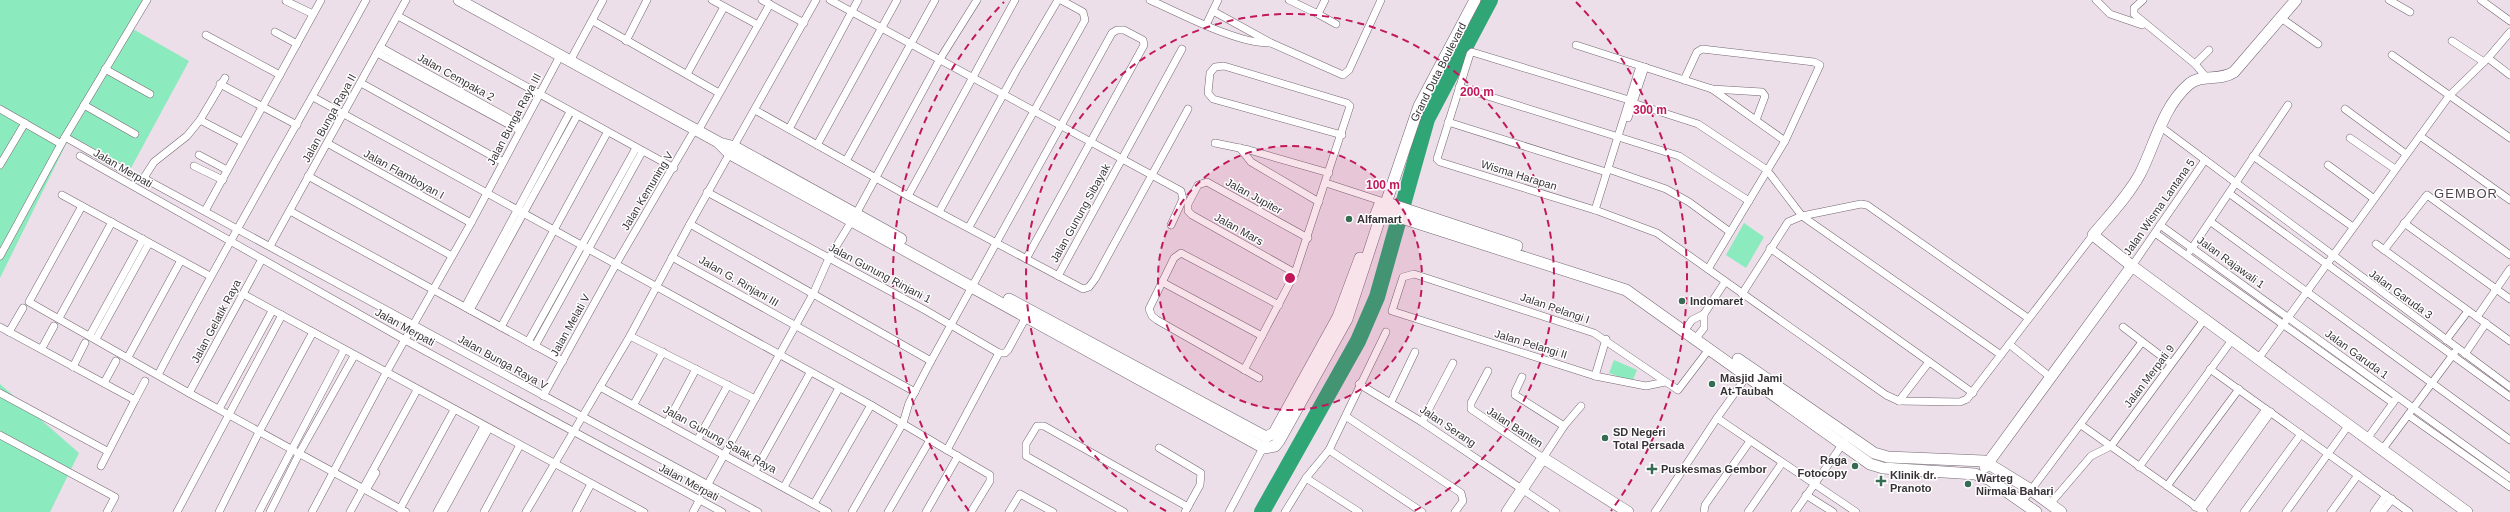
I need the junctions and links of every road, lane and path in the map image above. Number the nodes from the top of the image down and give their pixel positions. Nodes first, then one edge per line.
1 (147, 0) edge
2 (321, 0) edge
3 (366, 0) edge
4 (406, 0) edge
5 (459, 0) edge
6 (603, 0) edge
7 (647, 0) edge
8 (712, 0) edge
9 (762, 0) edge
10 (816, 0) edge
11 (830, 0) edge
12 (858, 0) edge
13 (897, 0) edge
14 (935, 0) edge
15 (977, 0) edge
16 (1015, 0) edge
17 (1150, 0) edge
18 (1218, 0) edge
19 (1289, 0) edge
20 (1325, 0) edge
21 (1381, 0) edge
22 (1475, 0) edge
23 (2096, 0) edge
24 (2143, 0) edge
25 (2296, 0) edge
26 (2389, 0) edge
27 (2480, 0) edge
28 (286, 1) edge
29 (1058, 1) edge
30 (472, 3) edge
31 (770, 4) junction
32 (724, 7) junction
33 (1213, 11) junction
34 (852, 12) junction
35 (2410, 12) dead end
36 (313, 14) junction
37 (1318, 14) junction
38 (398, 16) junction
39 (2281, 18) junction
40 (593, 21) junction
41 (2510, 21) edge
42 (804, 23) junction
43 (1336, 24) dead end
44 (758, 25) junction
45 (1206, 25) junction
46 (2144, 25) junction
47 (882, 28) junction
48 (275, 32) dead end
49 (2510, 32) edge
50 (206, 35) dead end
51 (626, 41) junction
52 (2452, 41) dead end
53 (1271, 43) junction
54 (297, 44) junction
55 (912, 44) junction
56 (2318, 44) dead end
57 (1576, 45) dead end
58 (1182, 49) dead end
59 (378, 50) junction
60 (2209, 50) dead end
61 (2392, 55) dead end
62 (565, 58) junction
63 (940, 59) junction
64 (2486, 60) junction
65 (2194, 64) junction
66 (1643, 66) junction
67 (105, 69) junction
68 (687, 74) junction
69 (280, 75) junction
70 (2510, 75) edge
71 (2206, 77) junction
72 (225, 78) dead end
73 (973, 78) junction
74 (1684, 80) junction
75 (361, 83) junction
76 (220, 84) junction
77 (1459, 87) junction
78 (1712, 89) junction
79 (719, 93) junction
80 (150, 94) dead end
81 (539, 94) junction
82 (1004, 95) junction
83 (2449, 96) junction
84 (313, 97) junction
85 (1631, 101) junction
86 (84, 105) junction
87 (2288, 105) dead end
88 (262, 106) junction
89 (0, 109) edge
90 (1188, 109) dead end
91 (2345, 109) dead end
92 (755, 110) junction
93 (1034, 112) junction
94 (344, 114) junction
95 (574, 114) junction
96 (200, 120) junction
97 (1756, 120) junction
98 (1448, 122) junction
99 (25, 123) junction
100 (297, 125) junction
101 (1061, 127) junction
102 (2161, 127) junction
103 (521, 128) junction
104 (789, 129) junction
105 (697, 130) junction
106 (607, 133) junction
107 (135, 134) dead end
108 (1342, 135) junction
109 (2420, 136) junction
110 (65, 137) junction
111 (1620, 137) junction
112 (2350, 138) dead end
113 (2510, 138) edge
114 (1785, 141) junction
115 (242, 142) junction
116 (327, 143) junction
117 (1090, 143) junction
118 (1215, 143) dead end
119 (61, 144) junction
120 (817, 145) junction
121 (1240, 148) junction
122 (639, 150) junction
123 (732, 150) junction
124 (2406, 154) junction
125 (199, 155) dead end
126 (80, 156) dead end
127 (2253, 156) junction
128 (2, 157) edge
129 (2205, 160) junction
130 (846, 161) junction
131 (1122, 161) junction
132 (503, 162) junction
133 (0, 165) edge
134 (2328, 165) dead end
135 (194, 166) dead end
136 (120, 168) dead end
137 (674, 168) junction
138 (2395, 169) junction
139 (227, 170) junction
140 (1609, 171) junction
141 (1769, 172) junction
142 (1329, 173) junction
143 (308, 176) junction
144 (1152, 176) junction
145 (876, 178) junction
146 (223, 180) junction
147 (1326, 183) junction
148 (2237, 184) junction
149 (708, 192) junction
150 (487, 193) junction
151 (2230, 194) junction
152 (62, 195) dead end
153 (1193, 195) joint
154 (908, 196) junction
155 (2373, 198) junction
156 (2510, 200) edge
157 (1749, 201) junction
158 (1319, 202) junction
159 (82, 206) junction
160 (1385, 208) junction
161 (205, 211) junction
162 (290, 211) junction
163 (520, 211) junction
164 (1597, 211) junction
165 (939, 212) junction
166 (1802, 216) junction
167 (854, 217) junction
168 (112, 222) junction
169 (2210, 222) junction
170 (471, 223) junction
171 (2404, 223) junction
172 (690, 224) junction
173 (2160, 225) junction
174 (1171, 226) dead end
175 (2353, 227) junction
176 (969, 228) junction
177 (238, 229) junction
178 (553, 230) junction
179 (1730, 232) junction
180 (2155, 233) junction
181 (2093, 235) junction
182 (1308, 238) junction
183 (146, 241) junction
184 (3, 242) edge
185 (230, 242) junction
186 (996, 242) junction
187 (2376, 244) dead end
188 (270, 246) junction
189 (585, 247) junction
190 (1770, 248) junction
191 (2192, 248) junction
192 (2384, 250) junction
193 (2510, 255) edge
194 (0, 256) edge
195 (452, 256) junction
196 (2186, 256) junction
197 (2332, 256) junction
198 (672, 257) junction
199 (829, 258) junction
200 (262, 259) junction
201 (1026, 259) junction
202 (180, 262) junction
203 (616, 264) junction
204 (2326, 264) junction
205 (2132, 266) junction
206 (1708, 269) junction
207 (2510, 269) edge
208 (1295, 273) junction
209 (210, 276) junction
210 (1058, 276) junction
211 (1162, 282) junction
212 (1725, 282) junction
213 (973, 284) junction
214 (656, 287) junction
215 (434, 289) junction
216 (2497, 289) junction
217 (2306, 292) junction
218 (243, 294) junction
219 (812, 294) junction
220 (1742, 294) junction
221 (2510, 299) edge
222 (1279, 305) junction
223 (23, 308) dead end
224 (467, 308) junction
225 (552, 308) junction
226 (272, 310) junction
227 (1392, 311) joint
228 (2468, 311) junction
229 (1704, 314) junction
230 (282, 315) junction
231 (1026, 317) junction
232 (2477, 317) junction
233 (59, 318) junction
234 (2028, 318) junction
235 (2288, 318) junction
236 (2204, 320) junction
237 (2486, 324) junction
238 (413, 325) junction
239 (951, 325) junction
240 (2283, 325) junction
241 (54, 326) dead end
242 (795, 326) junction
243 (0, 327) edge
244 (501, 327) junction
245 (1687, 327) junction
246 (2123, 327) dead end
247 (262, 331) junction
248 (9, 332) junction
249 (313, 332) junction
250 (1386, 332) dead end
251 (271, 336) junction
252 (630, 336) junction
253 (1262, 336) junction
254 (1698, 336) junction
255 (93, 337) junction
256 (1606, 339) junction
257 (405, 340) junction
258 (2232, 340) junction
259 (2446, 340) junction
260 (2510, 340) edge
261 (528, 342) junction
262 (2142, 342) junction
263 (85, 343) dead end
264 (2009, 344) junction
265 (536, 346) junction
266 (42, 348) junction
267 (1710, 348) junction
268 (2458, 349) junction
269 (344, 350) junction
270 (663, 352) junction
271 (1415, 352) dead end
272 (999, 353) junction
273 (2466, 354) junction
274 (2000, 355) junction
275 (2453, 355) junction
276 (354, 356) junction
277 (779, 356) junction
278 (128, 357) junction
279 (2258, 359) junction
280 (116, 361) dead end
281 (563, 361) junction
282 (931, 361) junction
283 (1929, 362) junction
284 (2169, 362) dead end
285 (1452, 363) dead end
286 (73, 367) junction
287 (696, 369) junction
288 (2210, 369) junction
289 (1244, 370) junction
290 (1488, 371) dead end
291 (1750, 372) junction
292 (386, 373) junction
293 (810, 373) junction
294 (158, 375) junction
295 (1595, 376) junction
296 (2050, 376) junction
297 (1522, 377) dead end
298 (1259, 378) dead end
299 (145, 381) dead end
300 (1665, 382) junction
301 (104, 383) junction
302 (2432, 383) junction
303 (1359, 384) junction
304 (728, 385) junction
305 (600, 387) junction
306 (2510, 387) edge
307 (839, 388) junction
308 (2239, 389) junction
309 (418, 391) junction
310 (915, 392) junction
311 (0, 393) edge
312 (189, 393) junction
313 (1972, 393) junction
314 (543, 396) junction
315 (2510, 397) edge
316 (755, 399) junction
317 (135, 400) junction
318 (2395, 400) junction
319 (1899, 401) junction
320 (1391, 402) junction
321 (634, 404) junction
322 (871, 405) junction
323 (1581, 406) dead end
324 (219, 409) junction
325 (454, 410) junction
326 (2268, 410) junction
327 (2411, 412) junction
328 (228, 414) junction
329 (1347, 417) junction
330 (583, 418) junction
331 (1717, 418) junction
332 (1422, 422) junction
333 (667, 423) junction
334 (903, 423) junction
335 (2081, 425) junction
336 (1564, 426) junction
337 (2348, 426) junction
338 (487, 427) junction
339 (259, 432) junction
340 (574, 432) junction
341 (2301, 434) junction
342 (0, 435) edge
343 (1268, 437) junction
344 (698, 439) junction
345 (2367, 439) junction
346 (930, 440) junction
347 (1845, 440) junction
348 (2510, 440) edge
349 (1750, 441) junction
350 (520, 445) junction
351 (2111, 446) junction
352 (292, 448) junction
353 (1158, 448) dead end
354 (1264, 448) junction
355 (946, 450) junction
356 (1329, 450) junction
357 (2382, 450) junction
358 (107, 451) junction
359 (300, 452) junction
360 (725, 454) junction
361 (2329, 454) junction
362 (958, 456) junction
363 (1543, 458) junction
364 (554, 462) junction
365 (1988, 462) junction
366 (1782, 464) junction
367 (100, 466) dead end
368 (2140, 467) junction
369 (334, 471) junction
370 (755, 471) junction
371 (1980, 475) junction
372 (2358, 475) junction
373 (1306, 478) junction
374 (2510, 478) edge
375 (591, 484) junction
376 (708, 484) junction
377 (1813, 485) junction
378 (2167, 486) junction
379 (784, 487) junction
380 (2510, 487) edge
381 (364, 489) junction
382 (1522, 489) junction
383 (2031, 490) junction
384 (1806, 495) junction
385 (2389, 497) junction
386 (700, 499) junction
387 (2022, 502) junction
388 (814, 504) junction
389 (2047, 508) edge
390 (1186, 509) edge
391 (398, 510) edge
392 (2200, 510) edge
393 (1287, 511) edge
394 (107, 512) edge
395 (177, 512) edge
396 (219, 512) edge
397 (259, 512) edge
398 (270, 512) edge
399 (312, 512) edge
400 (350, 512) edge
401 (437, 512) edge
402 (444, 512) edge
403 (484, 512) edge
404 (526, 512) edge
405 (576, 512) edge
406 (644, 512) edge
407 (693, 512) edge
408 (722, 512) edge
409 (758, 512) edge
410 (828, 512) edge
411 (852, 512) edge
412 (888, 512) edge
413 (926, 512) edge
414 (971, 512) edge
415 (1009, 512) edge
416 (1053, 512) edge
417 (1124, 512) edge
418 (1229, 512) edge
419 (1358, 512) edge
420 (1422, 512) edge
421 (1455, 512) edge
422 (1507, 512) edge
423 (1556, 512) edge
424 (1628, 512) edge
425 (1655, 512) edge
426 (1704, 512) edge
427 (1748, 512) edge
428 (1795, 512) edge
429 (1833, 512) edge
430 (1856, 512) edge
431 (2036, 512) edge
432 (2061, 512) edge
433 (2244, 512) edge
434 (2286, 512) edge
435 (2331, 512) edge
436 (2374, 512) edge
437 (2382, 512) edge
438 (2409, 512) edge
439 (2467, 512) edge

1 - 67 street
2 - 36 street
3 - 84 street
4 - 38 street, Jalan Bunga Raya II
5 - 30 main road
6 - 40 street, Jalan Bunga Raya III
7 - 51 street
8 - 32 street
9 - 31 street
10 - 42 street
11 - 34 street
12 - 34 street
13 - 47 street
14 - 55 street
15 - 63 street
16 - 73 street
17 - 45 street
18 - 33 street
19 - 37 street
20 - 37 street
21 - 53 street
22 - 160 main road, Grand Duta Boulevard
23 - 46 street
24 - 46 street
25 - 39 main road
26 - 35 street
27 - 41 street
28 - 36 street
29 - 82 street
29 - 93 street
30 - 62 main road
31 - 42 street
31 - 44 street, Jalan Kemuning V
32 - 44 street
32 - 68 street
33 - 45 street
33 - 53 street
34 - 47 street
34 - 104 street
36 - 54 street
37 - 43 street
38 - 59 street, Jalan Bunga Raya II
38 - 81 street
39 - 56 street
39 - 71 main road
40 - 51 street
40 - 62 street, Jalan Bunga Raya III
42 - 92 street
44 - 79 street, Jalan Kemuning V
45 - 53 street
46 - 65 street
47 - 55 street
47 - 120 street
48 - 54 street
49 - 64 street
50 - 69 street
51 - 68 street
52 - 64 street
54 - 69 street
55 - 63 street
55 - 130 street
57 - 66 street
58 - 131 street, Jalan Gunung Sibayak
59 - 75 street, Jalan Bunga Raya II
59 - 103 street, Jalan Cempaka 2
60 - 65 street
61 - 83 street
62 - 81 street, Jalan Bunga Raya III
62 - 105 main road
63 - 73 street
63 - 145 street
64 - 70 street
64 - 83 street
65 - 71 street
66 - 74 street
66 - 85 street
67 - 80 street
67 - 86 street
68 - 79 street
69 - 88 street
71 - 102 main road
72 - 76 street
73 - 82 street
73 - 154 street
74 - 78 street
74 - 114 street
75 - 94 street, Jalan Bunga Raya II
75 - 132 street
76 - 88 street
76 - 96 street
77 - 85 street, Wisma Harapan
77 - 98 street, Wisma Harapan
77 - 111 street
78 - 97 street
78 - 97 street
79 - 105 street, Jalan Kemuning V
81 - 95 street
81 - 103 street, Jalan Bunga Raya III
82 - 93 street
82 - 165 street
83 - 109 street
83 - 113 street
84 - 94 street
84 - 100 street
85 - 111 street
85 - 141 street
86 - 107 street
86 - 110 street
87 - 127 street
88 - 100 street
88 - 115 street
89 - 99 street
90 - 144 street
91 - 124 street
92 - 104 street
92 - 123 street
93 - 101 street
93 - 176 street
94 - 116 street, Jalan Bunga Raya II
94 - 150 street
95 - 106 street
95 - 163 street
96 - 115 street
96 - 161 street, Jalan Bunga Raya V
97 - 114 street
98 - 140 street
98 - 164 street, Wisma Harapan
99 - 119 street
99 - 128 street
100 - 177 street
101 - 117 street
101 - 117 street
101 - 186 street
102 - 129 street, Jalan Garuda 3
102 - 181 main road
103 - 132 street, Jalan Bunga Raya III
104 - 120 street
105 - 123 main road
105 - 137 street, Jalan Kemuning V
106 - 122 street
106 - 178 street
108 - 108 street
108 - 142 street
109 - 124 street
109 - 156 street
110 - 119 street
110 - 136 street
111 - 140 street
111 - 157 street
112 - 138 street
114 - 141 street
115 - 139 street
116 - 143 street, Jalan Bunga Raya II
116 - 170 street, Jalan Flamboyan I
117 - 131 street
117 - 201 street
118 - 121 street
119 - 184 street
120 - 130 street
121 - 142 street
121 - 158 street
122 - 137 street
122 - 189 street
123 - 149 street
123 - 167 main road
124 - 138 street
125 - 139 street
126 - 185 street, Jalan Merpati
127 - 148 street
127 - 175 street
128 - 133 street
129 - 148 street, Jalan Garuda 3
129 - 173 street, Jalan Wisma Lantana 5
130 - 145 street
131 - 144 street
131 - 210 street, Jalan Gunung Sibayak
132 - 150 street, Jalan Bunga Raya III
134 - 155 street
135 - 146 street
137 - 203 street, Jalan Kemuning V
138 - 155 street
139 - 146 street
140 - 164 street
140 - 179 street
141 - 157 street
141 - 166 street
142 - 147 street
143 - 162 street, Jalan Bunga Raya II
143 - 195 street
144 - 174 street
144 - 210 street
145 - 154 street
145 - 167 street
146 - 161 street
147 - 158 street
147 - 160 street
148 - 151 street
148 - 197 street, Jalan Garuda 3
149 - 172 street
149 - 199 street, Jalan Gunung Rinjani 1
150 - 163 street
150 - 170 street, Jalan Bunga Raya III
151 - 169 street
151 - 204 street, Jalan Garuda 3
152 - 159 street
153 - 182 street, Jalan Jupiter
153 - 208 street, Jalan Mars
154 - 165 street
155 - 175 street
157 - 179 street
158 - 182 street
159 - 168 street
159 - 233 street
160 - 245 main road
160 - 245 main road
160 - 343 main road
160 - 354 main road
161 - 177 street, Jalan Bunga Raya V
162 - 188 street, Jalan Bunga Raya II
162 - 215 street
163 - 178 street
163 - 224 street
164 - 206 street
165 - 176 street
166 - 190 street
166 - 234 street
166 - 274 street
167 - 199 street
167 - 213 main road
168 - 183 street
168 - 233 street
169 - 191 street
169 - 217 street
170 - 195 street, Jalan Bunga Raya III
171 - 192 street
171 - 193 street
171 - 216 street
172 - 198 street
172 - 219 street
173 - 180 street, Jalan Wisma Lantana 5
173 - 191 street, Jalan Rajawali 1
175 - 197 street
176 - 186 street
177 - 185 street
177 - 188 street, Jalan Bunga Raya V
178 - 189 street
178 - 244 street
179 - 206 street
180 - 196 street
180 - 205 street, Jalan Wisma Lantana 5
181 - 205 main road
181 - 234 street
182 - 208 street
183 - 202 street
183 - 255 street
184 - 194 street
185 - 200 street, Jalan Merpati
185 - 209 street
186 - 201 street
186 - 213 street
187 - 192 street
188 - 238 street, Jalan Bunga Raya V
189 - 203 street
189 - 225 street
190 - 220 street
190 - 283 street
191 - 196 street
191 - 235 street, Jalan Rajawali 1
192 - 228 street
195 - 215 street, Jalan Bunga Raya III
196 - 240 street
197 - 204 street
197 - 259 street, Jalan Garuda 3
198 - 214 street
198 - 242 street, Jalan G. Rinjani III
199 - 219 street
199 - 239 street, Jalan Gunung Rinjani 1
200 - 218 street, Jalan Gelatik Raya
200 - 257 street, Jalan Merpati
201 - 210 street
202 - 209 street
202 - 278 street
203 - 214 street
203 - 281 street, Jalan Melati V
204 - 217 street
204 - 275 street, Jalan Garuda 3
205 - 236 main road
205 - 296 main road
206 - 212 street
207 - 216 street
208 - 222 street
209 - 294 street
211 - 222 street
211 - 253 street
211 - 289 street
212 - 220 street
212 - 229 street
213 - 231 main road
213 - 239 street
213 - 343 main road
214 - 252 street
214 - 277 street
215 - 224 street
215 - 238 street, Jalan Bunga Raya III
216 - 221 street
216 - 232 street
217 - 235 street
217 - 302 street
218 - 226 street
218 - 312 street, Jalan Gelatik Raya
219 - 242 street
219 - 282 street
220 - 319 street
222 - 253 street
223 - 248 street
224 - 244 street
225 - 261 street
225 - 265 street
226 - 230 street
226 - 247 street
227 - 256 street, Jalan Pelangi I
227 - 295 street, Jalan Pelangi II
228 - 232 street
228 - 259 street
229 - 245 street
229 - 254 street
230 - 249 street
230 - 251 street
231 - 272 street
231 - 354 main road
232 - 237 street
233 - 255 street
234 - 264 street
235 - 240 street
235 - 318 street, Jalan Garuda 1
236 - 258 main road
236 - 351 street, Jalan Merpati 9
237 - 260 street
237 - 273 street
238 - 257 street, Jalan Bunga Raya III
238 - 314 street, Jalan Bunga Raya V
239 - 272 street, Jalan Gunung Rinjani 1
239 - 282 street
240 - 279 street
240 - 318 street
241 - 266 street
242 - 277 street
242 - 310 street, Jalan G. Rinjani III
243 - 248 street
244 - 261 street
245 - 254 main road
246 - 262 street
247 - 251 street
247 - 324 street
248 - 266 street
249 - 269 street
249 - 339 street
250 - 303 street
251 - 328 street
252 - 270 street
252 - 305 street
253 - 289 street
254 - 267 main road
254 - 291 main road
255 - 278 street
256 - 295 street
256 - 300 street, Jalan Pelangi I
257 - 292 street, Jalan Bunga Raya III
257 - 340 street, Jalan Merpati
258 - 279 main road
258 - 288 street
259 - 268 street, Jalan Garuda 3
261 - 265 street
262 - 284 street
262 - 335 street
263 - 286 street
264 - 274 street
264 - 296 street
265 - 281 street
266 - 286 street
267 - 291 main road
267 - 300 street, Jalan Pelangi I
268 - 273 street, Jalan Garuda 3
268 - 275 street
269 - 276 street
269 - 352 street
270 - 287 street
270 - 321 street
271 - 320 street
272 - 355 street
273 - 306 street, Jalan Garuda 3
274 - 313 street
275 - 302 street
275 - 315 street, Jalan Garuda 3
276 - 292 street
276 - 359 street
277 - 293 street
277 - 316 street
278 - 294 street
279 - 337 main road
280 - 301 street
281 - 314 street, Jalan Melati V
282 - 310 street
283 - 313 street
283 - 319 street
285 - 332 street
286 - 301 street
287 - 304 street
287 - 333 street
288 - 308 street
288 - 368 street
289 - 298 street
290 - 363 street, Jalan Banten
291 - 331 street
291 - 347 main road
292 - 309 street
292 - 369 street, Jalan Bunga Raya III
293 - 307 street
293 - 370 street
294 - 312 street
295 - 300 street, Jalan Pelangi II
296 - 365 main road
297 - 336 street
299 - 317 street
301 - 317 street
302 - 327 street
302 - 348 street
303 - 320 street, Jalan Serang
303 - 329 street
304 - 316 street
304 - 344 street
305 - 321 street, Jalan Gunung Salak Raya
305 - 330 street
307 - 322 street
307 - 379 street
308 - 326 street
308 - 378 street
309 - 325 street
309 - 381 street
310 - 334 street
311 - 358 street
312 - 324 street
313 - 319 street
314 - 330 street, Jalan Bunga Raya V
316 - 360 street
317 - 358 street
318 - 327 street, Jalan Garuda 1
318 - 345 street
320 - 332 street, Jalan Serang
321 - 333 street, Jalan Gunung Salak Raya
322 - 334 street
322 - 388 street
323 - 336 street
324 - 328 street
325 - 338 street
325 - 391 street
326 - 341 street
326 - 392 street
327 - 357 street
327 - 374 street
327 - 380 street
328 - 339 street
328 - 395 street
329 - 356 street
329 - 421 street
330 - 340 street
330 - 376 street, Jalan Bunga Raya V
331 - 349 street
331 - 425 street
332 - 382 street, Jalan Serang
333 - 344 street, Jalan Gunung Salak Raya
334 - 346 street
334 - 411 street
335 - 351 street
335 - 383 street
336 - 363 street
337 - 345 main road
337 - 361 street
338 - 350 street
338 - 401 street
338 - 402 street
339 - 352 street
339 - 396 street
340 - 364 street
340 - 386 street, Jalan Merpati
341 - 361 street
341 - 433 street
342 - 394 street
343 - 354 street
344 - 360 street, Jalan Gunung Salak Raya
345 - 357 main road
346 - 355 street
346 - 412 street
347 - 365 main road
347 - 371 main road
347 - 377 street
349 - 366 street
349 - 426 street
350 - 364 street
350 - 403 street
351 - 368 street
351 - 389 street
352 - 359 street
352 - 397 street
353 - 390 street
354 - 418 street
355 - 362 street
356 - 373 street
356 - 420 street
357 - 439 main road
358 - 367 street
359 - 369 street
359 - 398 street
360 - 370 street, Jalan Gunung Salak Raya
360 - 376 street
361 - 372 street
361 - 434 street
362 - 413 street
362 - 414 street
363 - 382 main road
363 - 424 main road
364 - 375 street
364 - 404 street
365 - 371 main road
365 - 383 main road
366 - 377 street
366 - 427 street
368 - 378 street
369 - 381 street
369 - 399 street, Jalan Bunga Raya III
370 - 379 street, Jalan Gunung Salak Raya
371 - 387 main road
372 - 385 street
372 - 435 street
373 - 393 street
373 - 419 street
375 - 405 street
375 - 406 street
376 - 409 street, Jalan Bunga Raya V
377 - 384 street
377 - 430 street
378 - 392 street
379 - 388 street, Jalan Gunung Salak Raya
381 - 391 street
381 - 400 street
382 - 422 main road
382 - 423 street, Jalan Serang
383 - 387 street
383 - 389 main road
384 - 428 street
384 - 429 street
385 - 436 street
385 - 437 street
385 - 438 street
386 - 407 street
386 - 408 street, Jalan Merpati
387 - 431 main road
388 - 410 street, Jalan Gunung Salak Raya
389 - 432 main road
390 - 417 street
415 - 416 street

